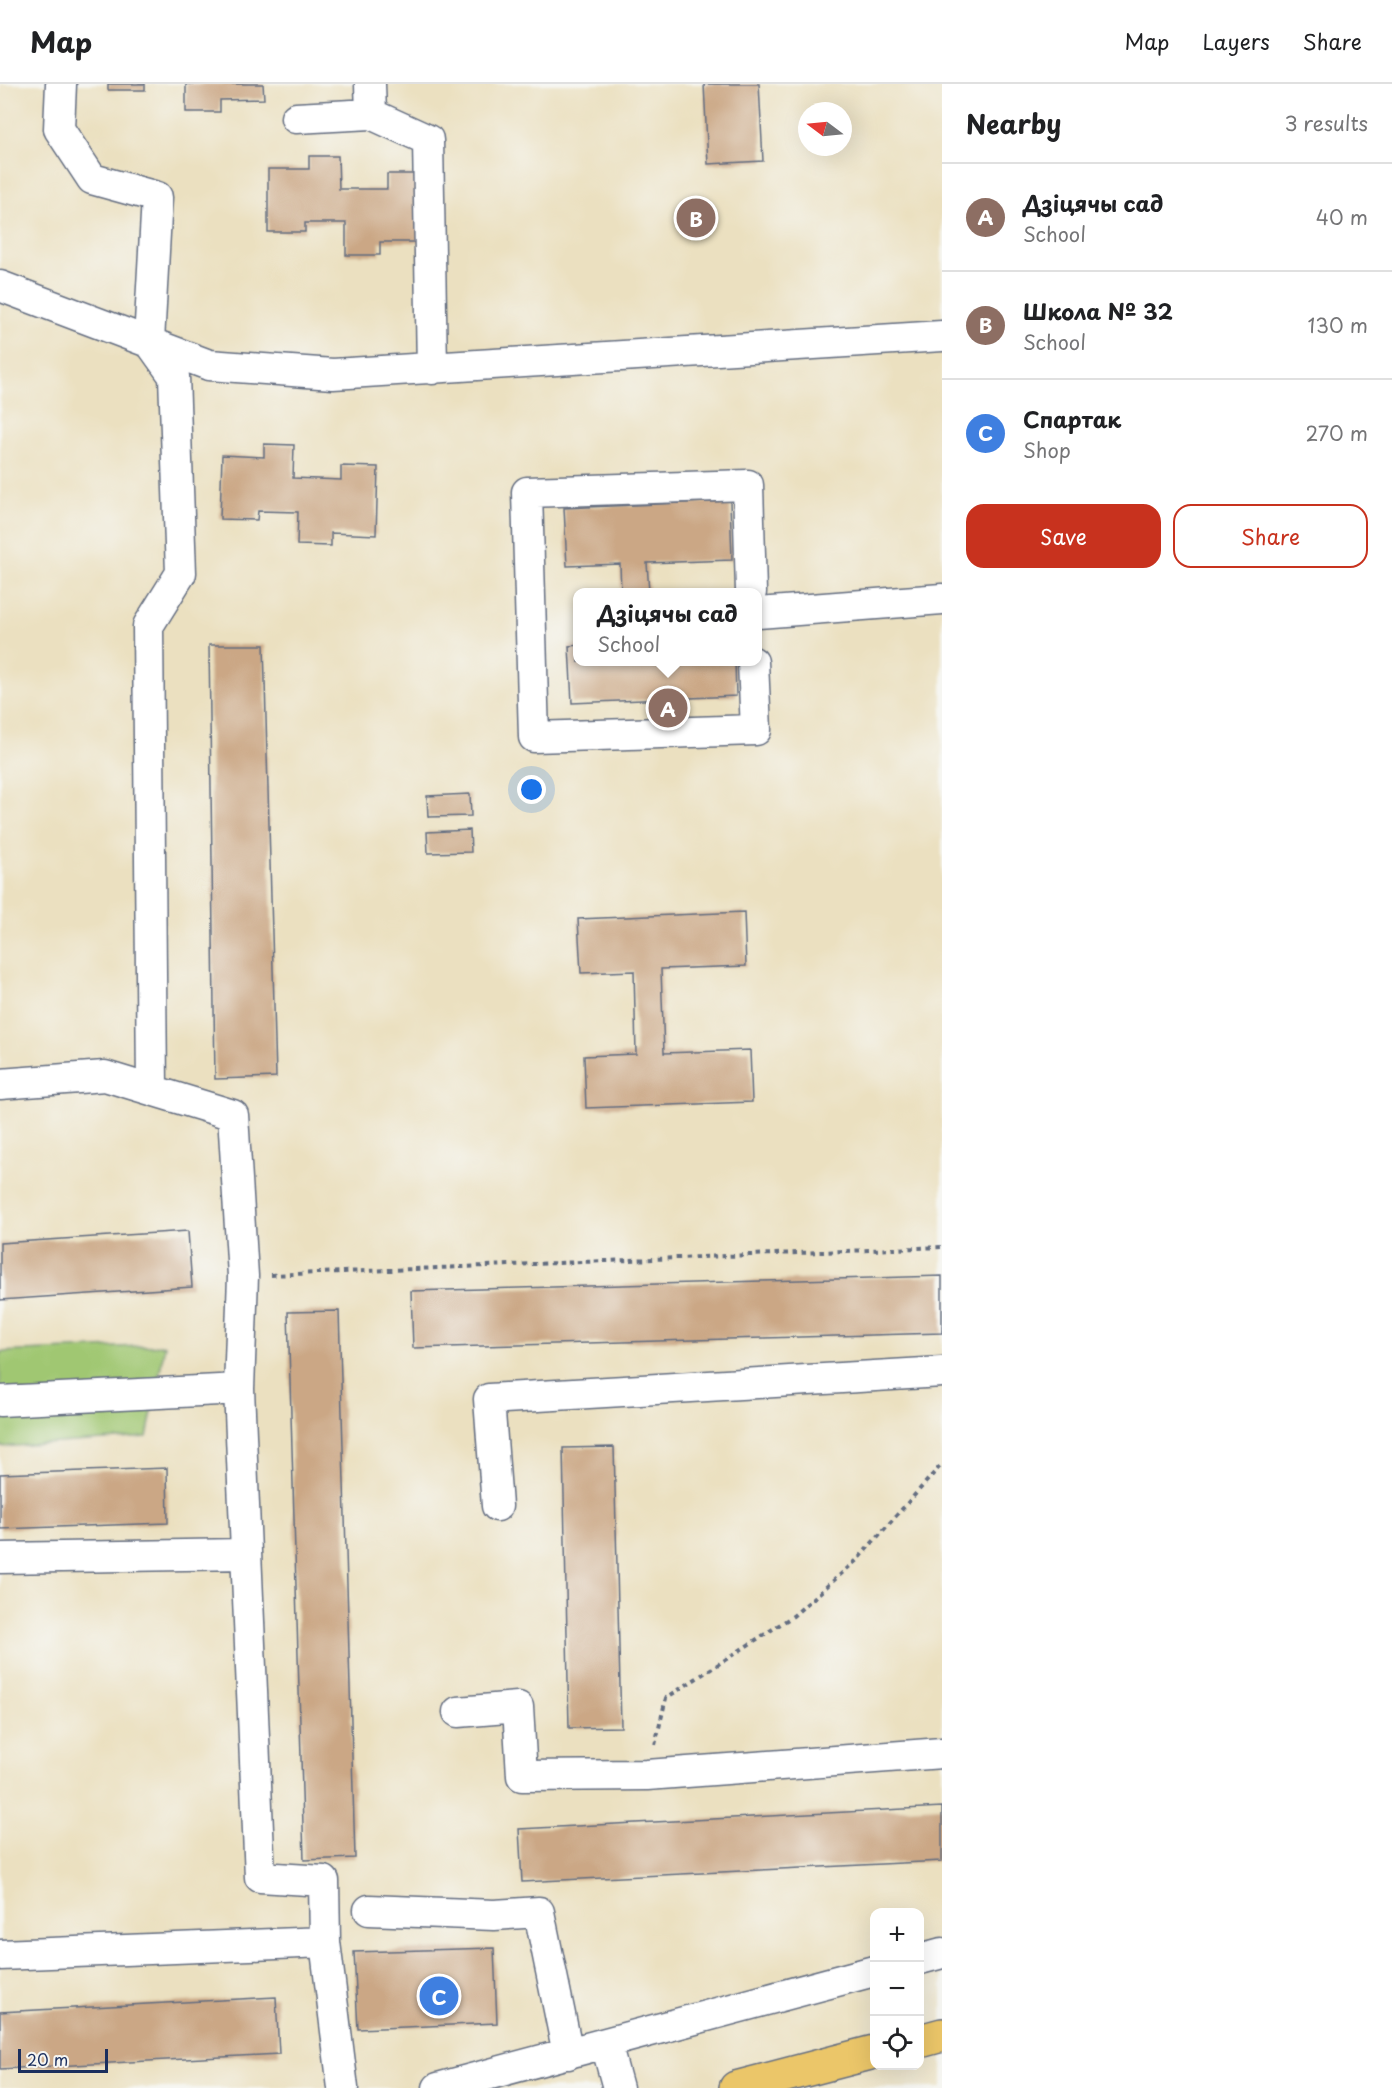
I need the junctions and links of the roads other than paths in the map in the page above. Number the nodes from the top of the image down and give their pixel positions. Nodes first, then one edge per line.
1 (61, 84) edge
2 (370, 84) edge
3 (371, 114) junction
4 (296, 118) dead end
5 (0, 286) edge
6 (942, 336) edge
7 (149, 341) junction
8 (432, 369) junction
9 (751, 588) edge
10 (942, 599) edge
11 (762, 613) edge
12 (753, 666) edge
13 (0, 1084) edge
14 (152, 1090) junction
15 (942, 1372) edge
16 (239, 1389) junction
17 (0, 1401) edge
18 (497, 1506) dead end
19 (246, 1554) junction
20 (0, 1558) edge
21 (458, 1712) dead end
22 (942, 1754) edge
23 (369, 1910) dead end
24 (325, 1942) junction
25 (942, 1953) edge
26 (0, 1955) edge
27 (924, 1958) edge
28 (870, 1972) edge
29 (942, 2035) edge
30 (924, 2040) edge
31 (606, 2044) junction
32 (870, 2053) edge
33 (568, 2054) junction
34 (343, 2088) edge
35 (438, 2088) edge
36 (618, 2088) edge
37 (736, 2088) edge

1 - 7 street
2 - 3 street
3 - 4 street
3 - 8 street
5 - 7 street
6 - 8 street
7 - 8 street
7 - 14 street
9 - 12 street
10 - 11 street
13 - 14 street
14 - 16 street
15 - 18 street
16 - 17 street
16 - 19 street
19 - 20 street
19 - 24 street
21 - 22 street
23 - 33 street
24 - 26 street
24 - 34 street
25 - 27 street
28 - 31 street
29 - 30 main road
31 - 33 street
31 - 36 street
32 - 37 main road
33 - 35 street

